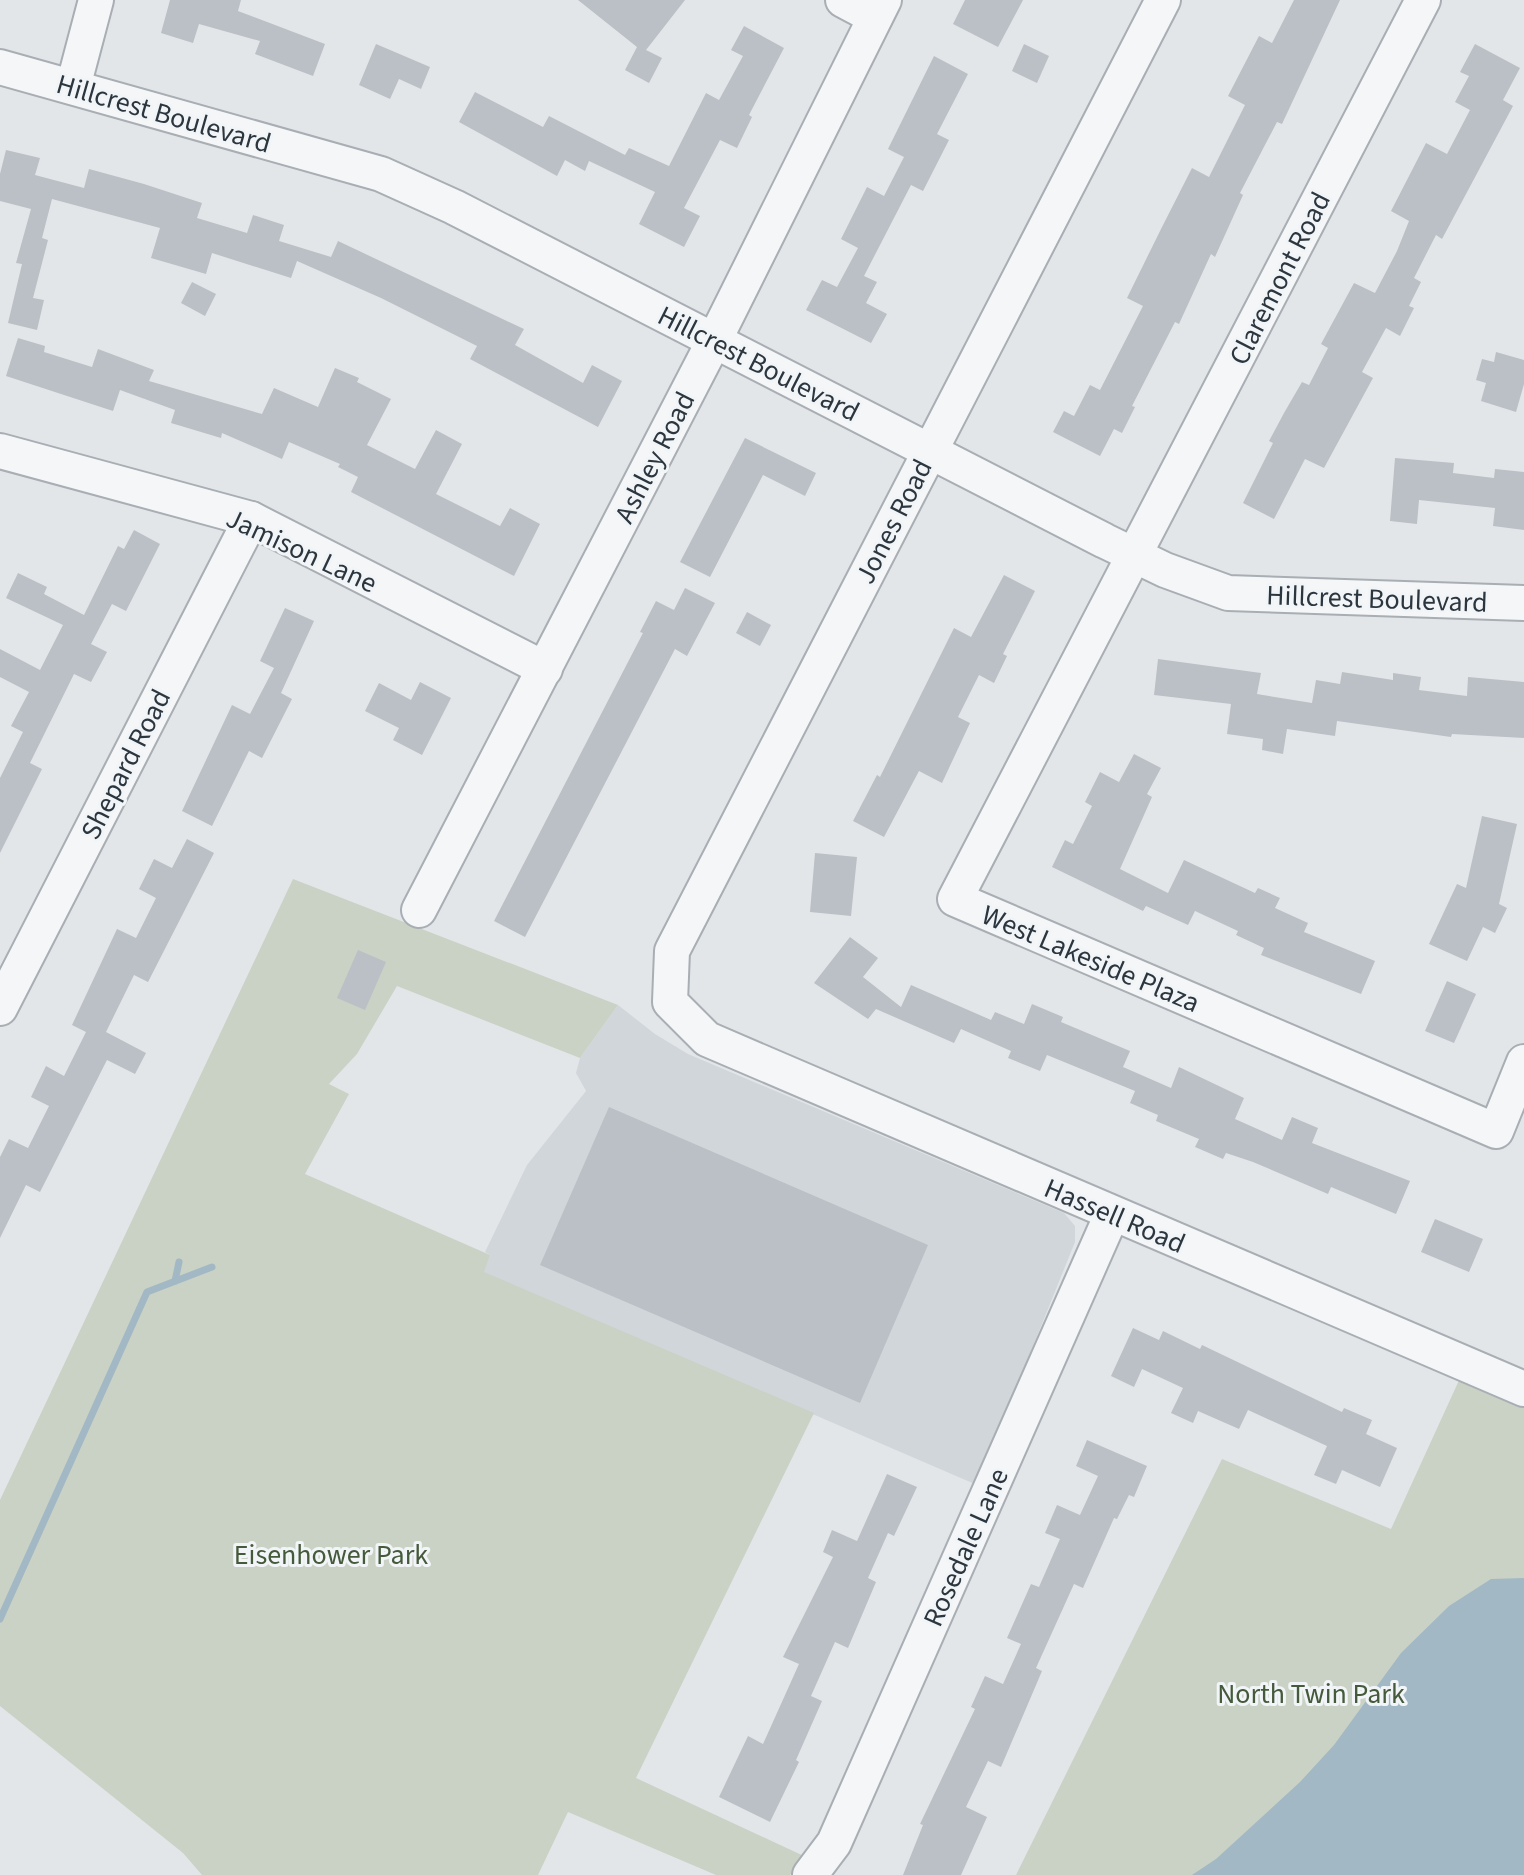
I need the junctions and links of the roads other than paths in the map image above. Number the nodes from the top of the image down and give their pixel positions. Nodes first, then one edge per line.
1 (96, 0) edge
2 (843, 0) edge
3 (1163, 0) edge
4 (1423, 0) edge
5 (879, 8) edge
6 (0, 67) edge
7 (73, 87) junction
8 (714, 341) junction
9 (929, 449) junction
10 (0, 451) edge
11 (251, 519) junction
12 (1135, 556) junction
13 (1524, 603) edge
14 (545, 669) junction
15 (419, 910) dead end
16 (0, 1008) edge
17 (707, 1039) joint
18 (1524, 1062) edge
19 (1112, 1214) junction
20 (1524, 1389) edge
21 (810, 1875) edge

1 - 7 street
2 - 5 street
3 - 9 street, Jones Road
4 - 12 street, Claremont Road
5 - 8 street, Ashley Road
6 - 7 street, Hillcrest Boulevard
7 - 8 street, Hillcrest Boulevard
8 - 9 street, Hillcrest Boulevard
8 - 14 street, Ashley Road
9 - 12 street, Hillcrest Boulevard
9 - 17 street, Jones Road
10 - 11 street, Jamison Lane
11 - 14 street, Jamison Lane
11 - 16 street, Shepard Road
12 - 13 street, Hillcrest Boulevard
12 - 18 street, West Lakeside Plaza
14 - 15 street, Ashley Road
17 - 19 street, Hassell Road
19 - 20 street, Hassell Road
19 - 21 street, Rosedale Lane

